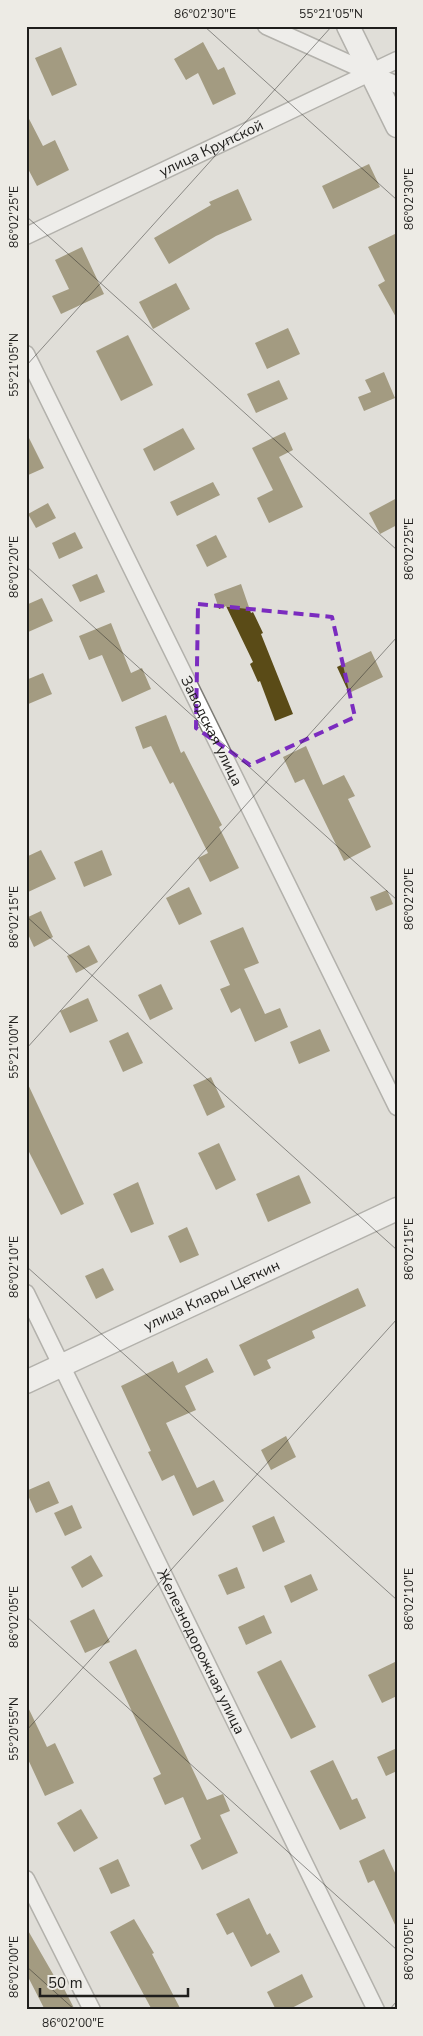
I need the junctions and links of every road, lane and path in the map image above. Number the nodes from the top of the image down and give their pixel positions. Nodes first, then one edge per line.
1 (266, 26) edge
2 (348, 26) edge
3 (397, 60) edge
4 (371, 72) junction
5 (397, 85) edge
6 (397, 126) edge
7 (26, 236) edge
8 (26, 354) edge
9 (397, 1107) edge
10 (397, 1210) edge
11 (26, 1293) edge
12 (61, 1366) junction
13 (26, 1382) edge
14 (26, 1879) edge
15 (92, 2010) edge
16 (376, 2010) edge

1 - 4 street
2 - 4 street
3 - 4 street, улица Крупской
4 - 5 street
4 - 6 street
4 - 7 street, улица Крупской
8 - 9 street, Заводская улица
10 - 12 street, улица Клары Цеткин
11 - 12 street, Железнодорожная улица
12 - 13 street, улица Клары Цеткин
12 - 16 street, Железнодорожная улица
14 - 15 street

